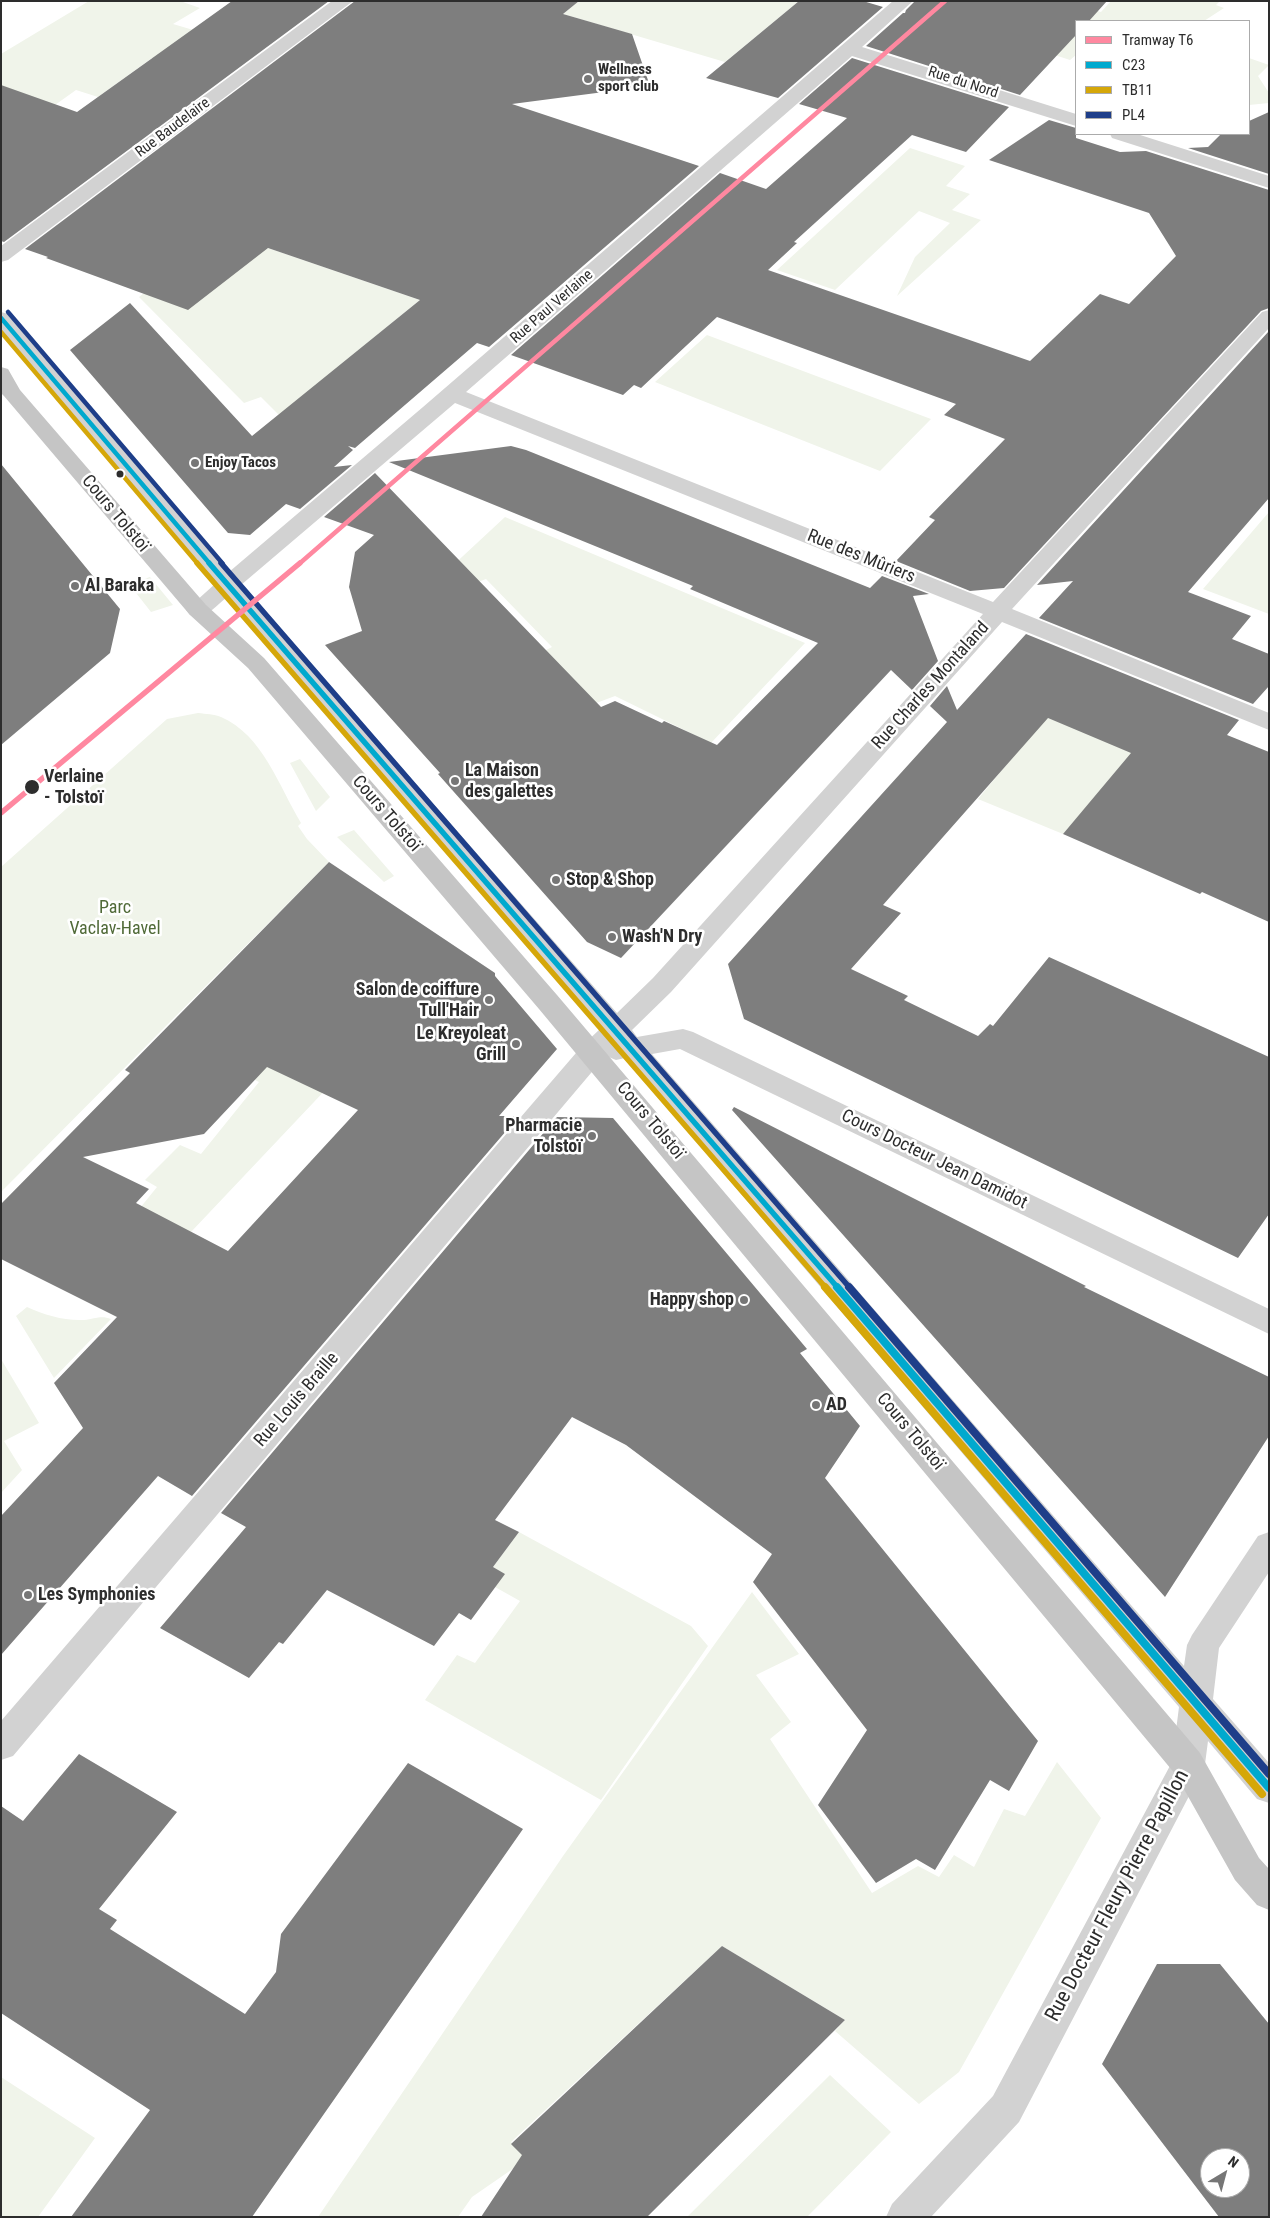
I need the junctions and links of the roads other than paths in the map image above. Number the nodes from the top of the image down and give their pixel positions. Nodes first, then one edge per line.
1 (344, 1) edge
2 (904, 1) edge
3 (850, 49) junction
4 (1075, 120) edge
5 (1122, 135) edge
6 (1269, 182) edge
7 (1, 256) edge
8 (1269, 316) edge
9 (1, 318) edge
10 (1, 372) edge
11 (452, 394) junction
12 (228, 584) junction
13 (198, 610) junction
14 (998, 612) junction
15 (1269, 722) edge
16 (624, 1039) junction
17 (592, 1054) junction
18 (1269, 1322) edge
19 (1269, 1545) edge
20 (1195, 1702) junction
21 (1, 1745) edge
22 (1188, 1764) junction
23 (1269, 1788) edge
24 (1269, 1894) edge
25 (905, 2217) edge

1 - 7 street, Rue Baudelaire
2 - 3 street, Rue Paul Verlaine
3 - 4 street, Rue du Nord
3 - 11 street, Rue Paul Verlaine
5 - 6 street
8 - 14 street, Rue Charles Montaland
9 - 12 street, Cours Tolstoï
10 - 13 main road, Cours Tolstoï
11 - 12 street, Rue Paul Verlaine
11 - 14 street, Rue des Mûriers
12 - 13 street, Rue Paul Verlaine
12 - 16 street, Cours Tolstoï
13 - 17 main road, Cours Tolstoï
14 - 15 street, Rue des Mûriers
14 - 16 street, Rue Charles Montaland
16 - 17 street, Cours Docteur Jean Damidot
16 - 18 street, Cours Docteur Jean Damidot
16 - 20 street, Cours Tolstoï
17 - 21 street, Rue Louis Braille
17 - 22 main road, Cours Tolstoï
19 - 20 street, Rue Docteur Fleury Pierre Papillon
20 - 22 street, Rue Docteur Fleury Pierre Papillon
20 - 23 street, Cours Tolstoï
22 - 24 main road, Cours Tolstoï
22 - 25 street, Rue Docteur Fleury Pierre Papillon

